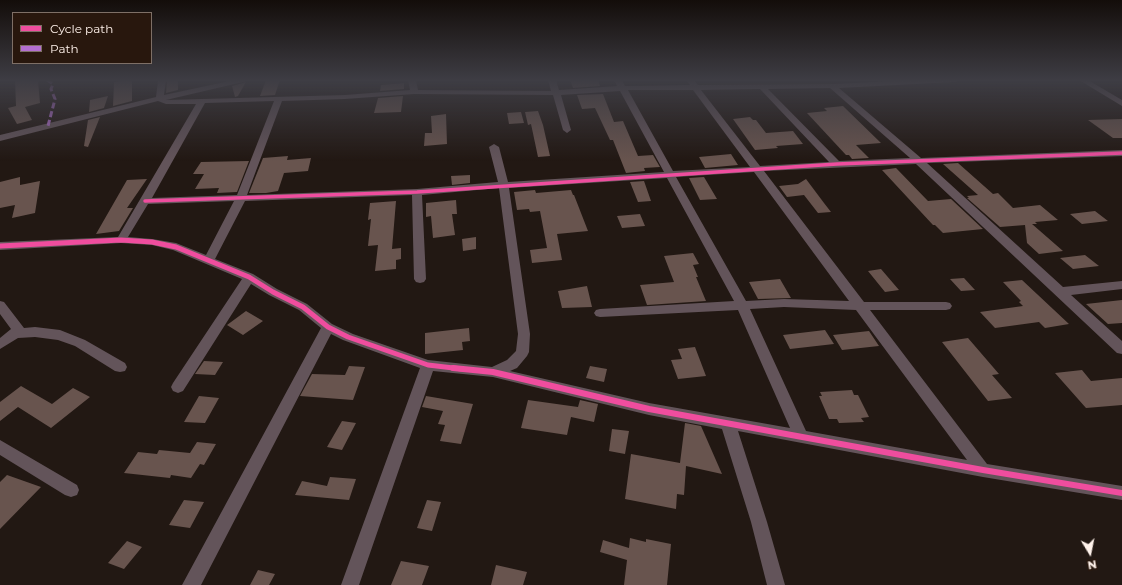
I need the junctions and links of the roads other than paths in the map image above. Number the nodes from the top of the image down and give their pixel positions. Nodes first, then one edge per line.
1 (123, 107) edge
2 (198, 107) edge
3 (276, 107) edge
4 (560, 107) edge
5 (633, 107) edge
6 (710, 107) edge
7 (782, 107) edge
8 (857, 107) edge
9 (567, 130) dead end
10 (0, 138) edge
11 (494, 147) dead end
12 (1122, 153) edge
13 (920, 162) junction
14 (837, 164) junction
15 (756, 169) junction
16 (672, 175) junction
17 (504, 185) junction
18 (417, 192) junction
19 (241, 198) junction
20 (145, 201) junction
21 (121, 240) junction
22 (0, 246) edge
23 (209, 260) junction
24 (249, 277) junction
25 (420, 279) dead end
26 (1122, 285) edge
27 (1060, 292) junction
28 (0, 305) edge
29 (742, 305) junction
30 (860, 306) junction
31 (946, 306) dead end
32 (600, 313) dead end
33 (328, 327) junction
34 (15, 334) junction
35 (0, 344) edge
36 (1122, 349) edge
37 (428, 365) junction
38 (120, 367) dead end
39 (492, 372) junction
40 (178, 387) dead end
41 (728, 424) junction
42 (801, 437) junction
43 (0, 447) edge
44 (983, 470) junction
45 (71, 490) dead end
46 (1122, 493) edge
47 (190, 585) edge
48 (350, 585) edge
49 (776, 585) edge

1 - 10 street
2 - 20 street
3 - 19 street
4 - 9 street
5 - 16 street
6 - 15 street
7 - 14 street
8 - 13 street
11 - 17 street
12 - 13 street
13 - 14 street
13 - 27 street
14 - 15 street
15 - 16 street
15 - 30 street
16 - 17 street
16 - 29 street
17 - 18 street
17 - 39 street
18 - 19 street
18 - 25 street
19 - 20 street
19 - 23 street
20 - 21 street
21 - 22 street
21 - 23 street
23 - 24 street
24 - 33 street
24 - 40 street
26 - 27 street
27 - 36 street
28 - 34 street
29 - 30 street
29 - 32 street
29 - 42 street
30 - 31 street
30 - 44 street
33 - 37 street
33 - 47 street
34 - 35 street
34 - 38 street
37 - 39 street
37 - 48 street
39 - 41 street
41 - 42 street
41 - 49 street
42 - 44 street
43 - 45 street
44 - 46 street

